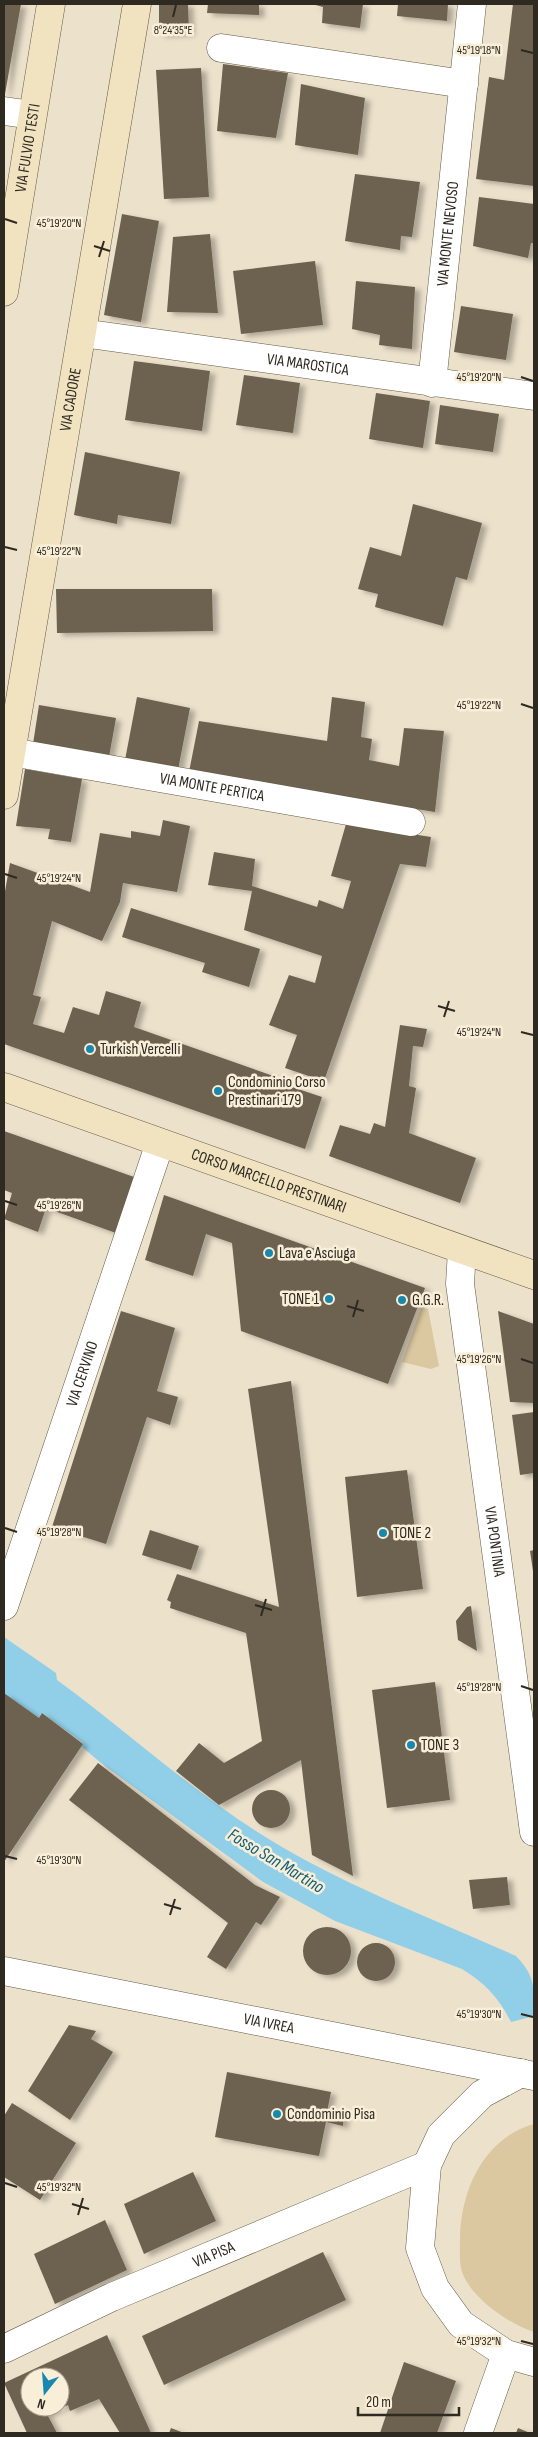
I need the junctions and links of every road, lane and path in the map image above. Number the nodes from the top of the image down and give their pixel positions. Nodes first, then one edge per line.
1 (51, 4) edge
2 (137, 4) edge
3 (472, 4) edge
4 (222, 48) dead end
5 (464, 84) junction
6 (4, 111) edge
7 (32, 115) junction
8 (4, 292) edge
9 (82, 333) junction
10 (432, 383) junction
11 (534, 396) edge
12 (11, 752) junction
13 (4, 795) edge
14 (411, 822) dead end
15 (4, 1087) edge
16 (160, 1142) junction
17 (462, 1250) junction
18 (534, 1275) edge
19 (4, 1606) edge
20 (534, 1832) edge
21 (4, 1971) edge
22 (528, 2074) edge
23 (427, 2165) junction
24 (4, 2349) edge
25 (506, 2354) junction
26 (534, 2362) edge
27 (478, 2433) edge

1 - 7 street, VIA FULVIO TESTI
2 - 9 street, VIA CADORE
3 - 5 street, VIA MONTE NEVOSO
4 - 5 street
5 - 10 street, VIA MONTE NEVOSO
6 - 7 street
7 - 8 street, VIA FULVIO TESTI
9 - 10 street, VIA MAROSTICA
9 - 12 street, VIA CADORE
10 - 11 street, VIA MAROSTICA
12 - 13 street, VIA CADORE
12 - 14 street, VIA MONTE PERTICA
15 - 16 street, CORSO MARCELLO PRESTINARI
16 - 17 street, CORSO MARCELLO PRESTINARI
16 - 19 street, VIA CERVINO
17 - 18 street, CORSO MARCELLO PRESTINARI
17 - 20 street, VIA PONTINIA
21 - 22 street, VIA IVREA
22 - 23 street
23 - 24 street, VIA PISA
23 - 25 street
25 - 26 street
25 - 27 street

